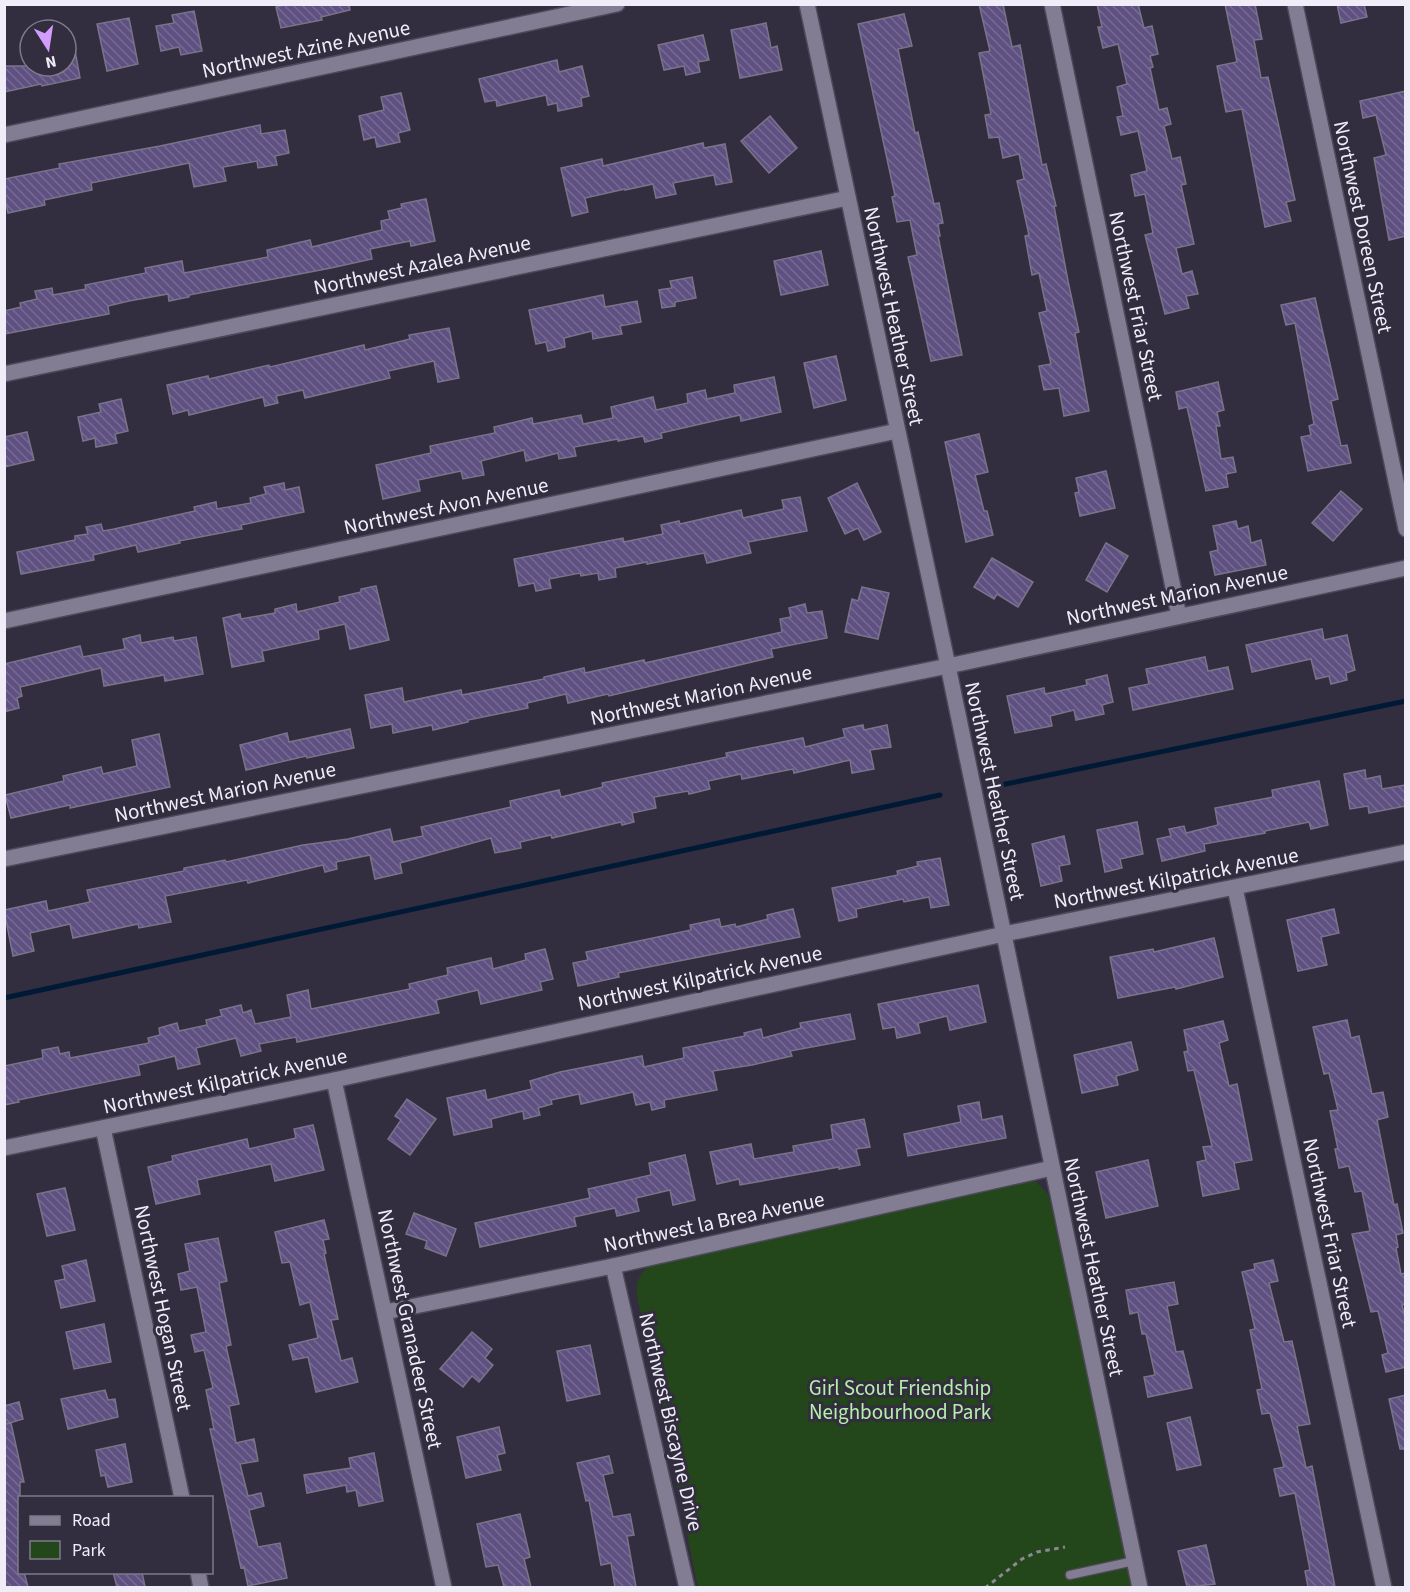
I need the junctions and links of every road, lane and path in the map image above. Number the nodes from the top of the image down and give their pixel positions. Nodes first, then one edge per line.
1 (617, 4) edge
2 (807, 4) edge
3 (1052, 4) edge
4 (1295, 4) edge
5 (4, 135) edge
6 (848, 198) junction
7 (4, 374) edge
8 (897, 431) junction
9 (1406, 529) edge
10 (1406, 568) edge
11 (1179, 616) junction
12 (4, 621) edge
13 (948, 666) junction
14 (1406, 852) edge
15 (4, 859) edge
16 (1235, 888) junction
17 (1004, 934) junction
18 (334, 1080) junction
19 (103, 1128) junction
20 (4, 1148) edge
21 (1052, 1168) junction
22 (613, 1266) junction
23 (385, 1312) junction
24 (182, 1496) edge
25 (1065, 1547) dead end
26 (1134, 1561) junction
27 (1070, 1575) dead end
28 (444, 1587) edge
29 (687, 1587) edge
30 (985, 1587) edge
31 (1140, 1587) edge
32 (1384, 1587) edge

1 - 5 street, Northwest Azine Avenue
2 - 6 street, Northwest Heather Street
3 - 11 street, Northwest Friar Street
4 - 9 street, Northwest Doreen Street
6 - 7 street, Northwest Azalea Avenue
6 - 8 street, Northwest Heather Street
8 - 12 street, Northwest Avon Avenue
8 - 13 street, Northwest Heather Street
10 - 11 street, Northwest Marion Avenue
11 - 13 street, Northwest Marion Avenue
13 - 15 street, Northwest Marion Avenue
13 - 17 street, Northwest Heather Street
14 - 16 street, Northwest Kilpatrick Avenue
16 - 17 street, Northwest Kilpatrick Avenue
16 - 32 street, Northwest Friar Street
17 - 18 street, Northwest Kilpatrick Avenue
17 - 21 street, Northwest Heather Street
18 - 19 street, Northwest Kilpatrick Avenue
18 - 23 street, Northwest Granadeer Street
19 - 20 street, Northwest Kilpatrick Avenue
19 - 24 street, Northwest Hogan Street
21 - 22 street, Northwest la Brea Avenue
21 - 26 street, Northwest Heather Street
22 - 23 street, Northwest la Brea Avenue
22 - 29 street, Northwest Biscayne Drive
23 - 28 street, Northwest Granadeer Street
25 - 30 path
26 - 27 lane
26 - 31 street, Northwest Heather Street

